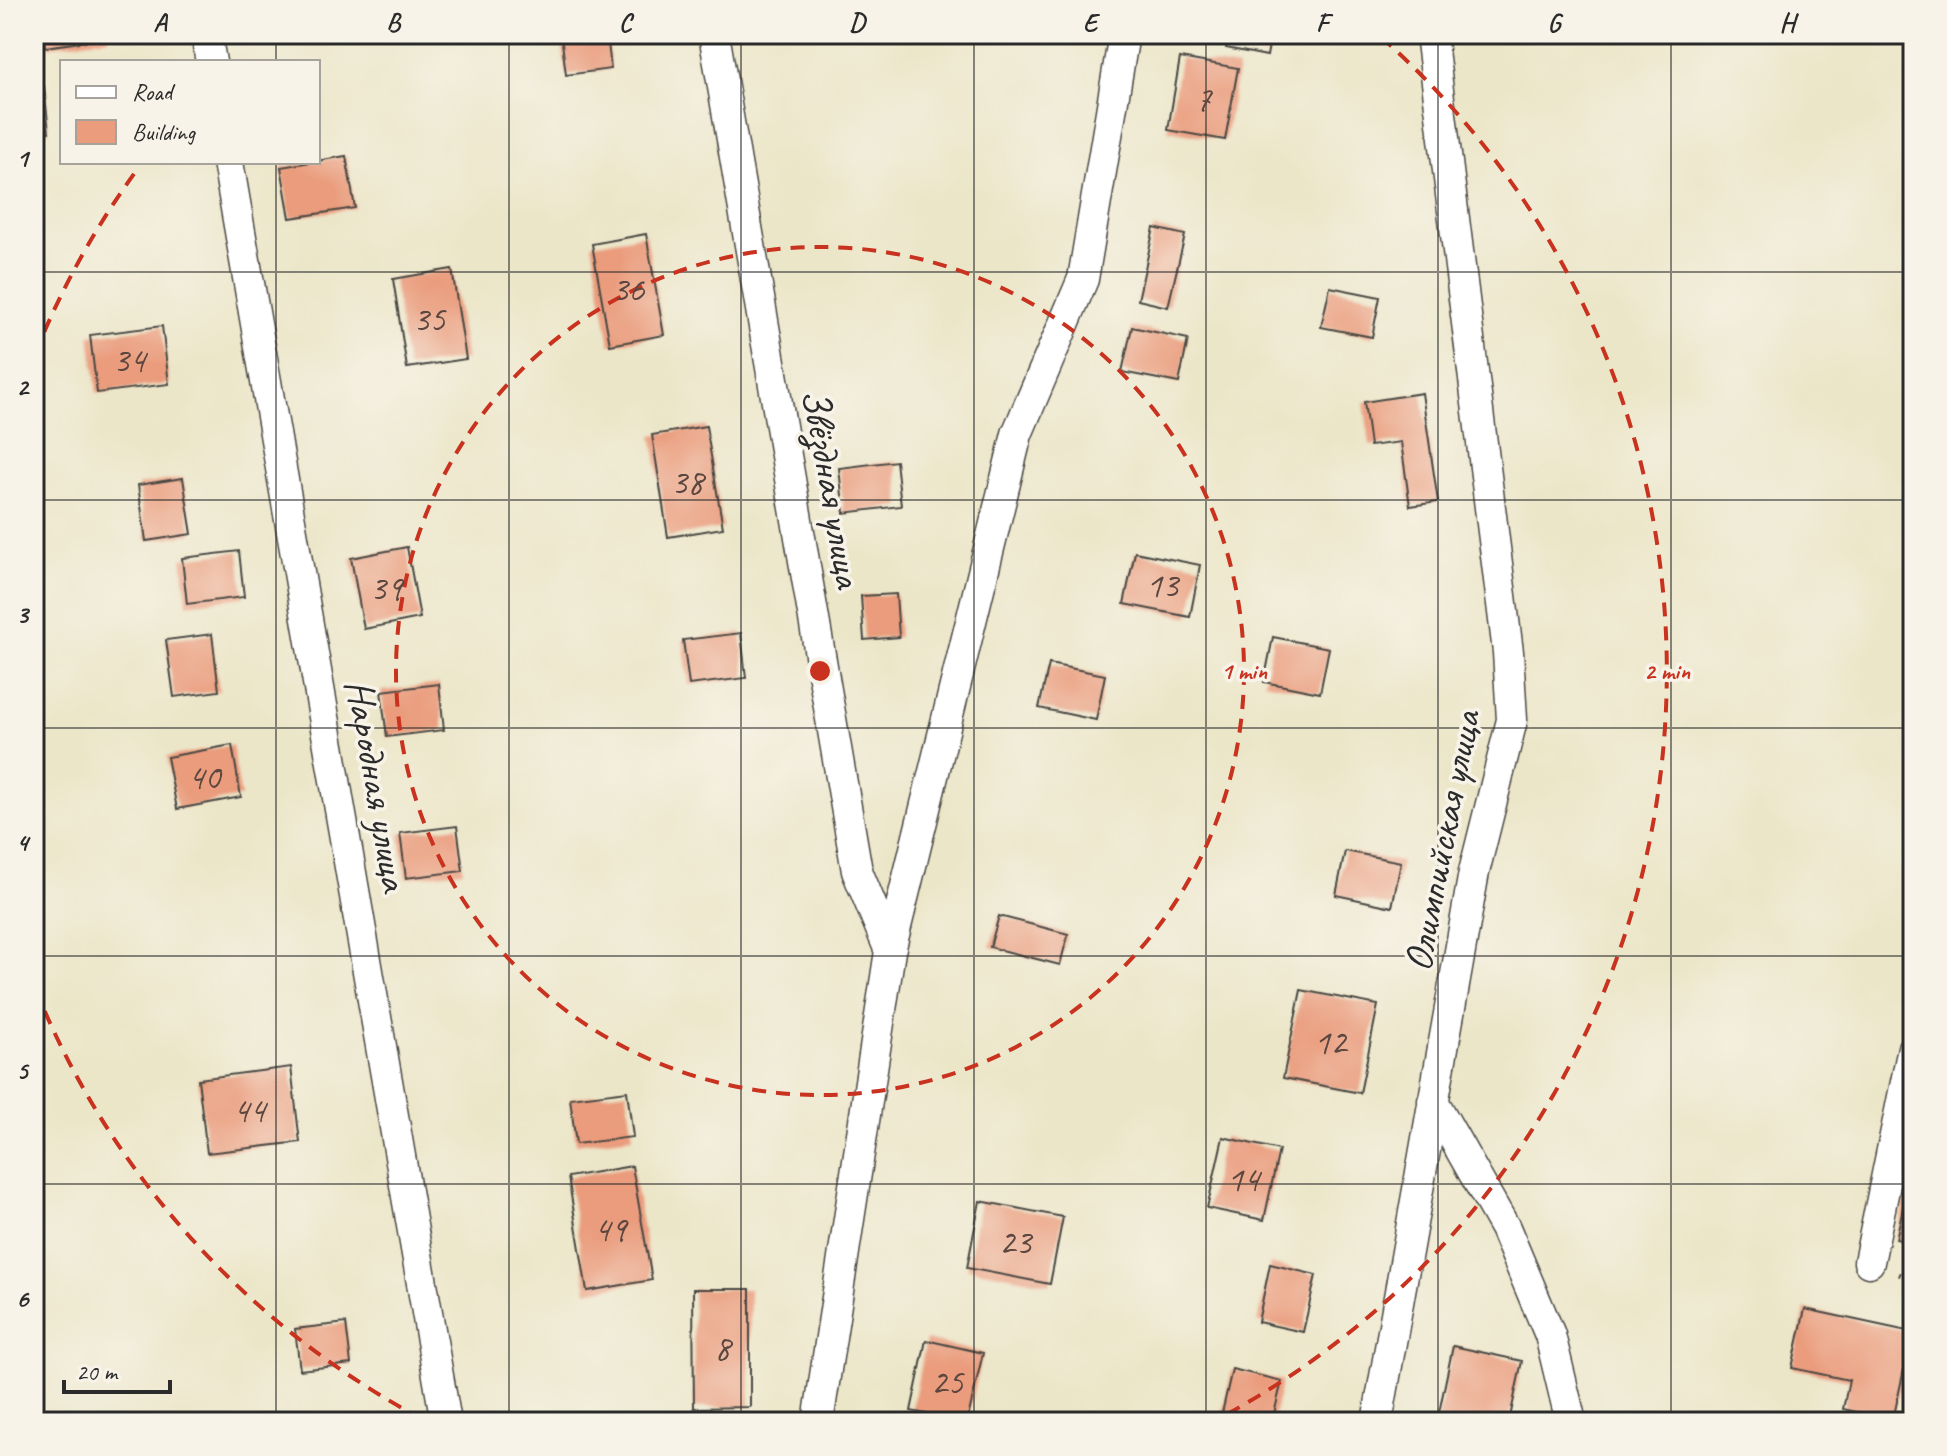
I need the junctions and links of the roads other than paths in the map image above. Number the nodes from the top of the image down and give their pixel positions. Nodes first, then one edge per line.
1 (206, 34) edge
2 (714, 34) edge
3 (1124, 34) edge
4 (1431, 34) edge
5 (211, 60) edge
6 (228, 164) edge
7 (890, 951) junction
8 (1913, 1048) edge
9 (1433, 1101) junction
10 (1869, 1262) dead end
11 (446, 1422) edge
12 (818, 1422) edge
13 (1377, 1422) edge
14 (1571, 1422) edge

1 - 5 street
2 - 7 street, Звёздная улица
3 - 7 street
4 - 9 street, Олимпийская улица
6 - 11 street, Народная улица
7 - 12 street
8 - 10 street
9 - 13 street, Олимпийская улица
9 - 14 street

